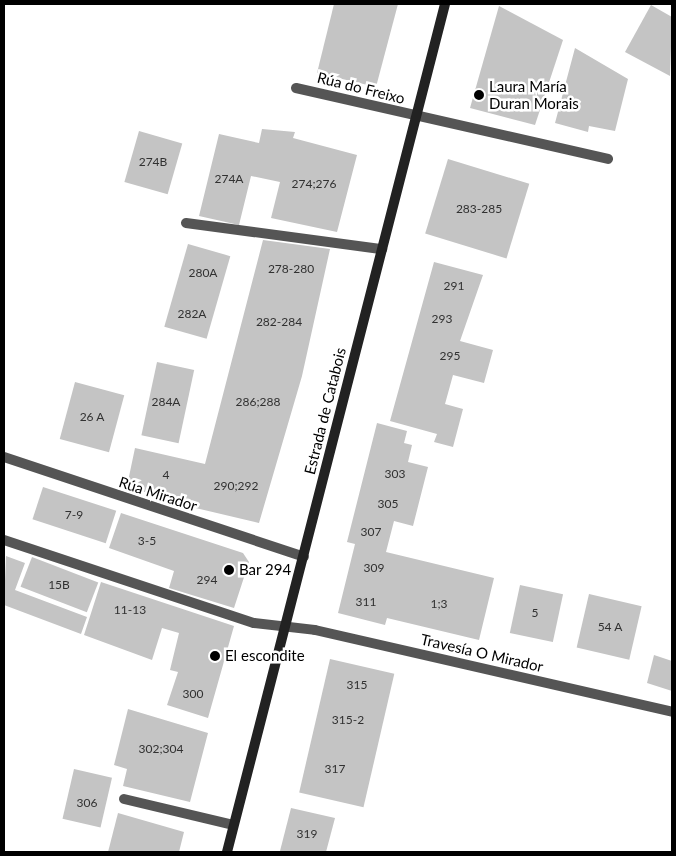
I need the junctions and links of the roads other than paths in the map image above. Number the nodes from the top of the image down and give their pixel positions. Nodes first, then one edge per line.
1 (445, 4) edge
2 (296, 88) dead end
3 (418, 118) junction
4 (608, 160) dead end
5 (186, 223) dead end
6 (382, 249) junction
7 (4, 457) edge
8 (4, 540) edge
9 (304, 557) junction
10 (285, 626) junction
11 (672, 712) edge
12 (124, 799) dead end
13 (233, 825) junction
14 (227, 852) edge

1 - 3 main road, Estrada de Catabois
2 - 3 street, Rúa do Freixo
3 - 4 street, Rúa do Freixo
3 - 6 main road, Estrada de Catabois
5 - 6 street
6 - 9 main road, Estrada de Catabois
7 - 9 street, Rúa Mirador
8 - 10 street
9 - 10 main road, Estrada de Catabois
10 - 11 street, Travesía O Mirador
10 - 13 main road, Estrada de Catabois
12 - 13 street
13 - 14 main road, Estrada de Catabois

